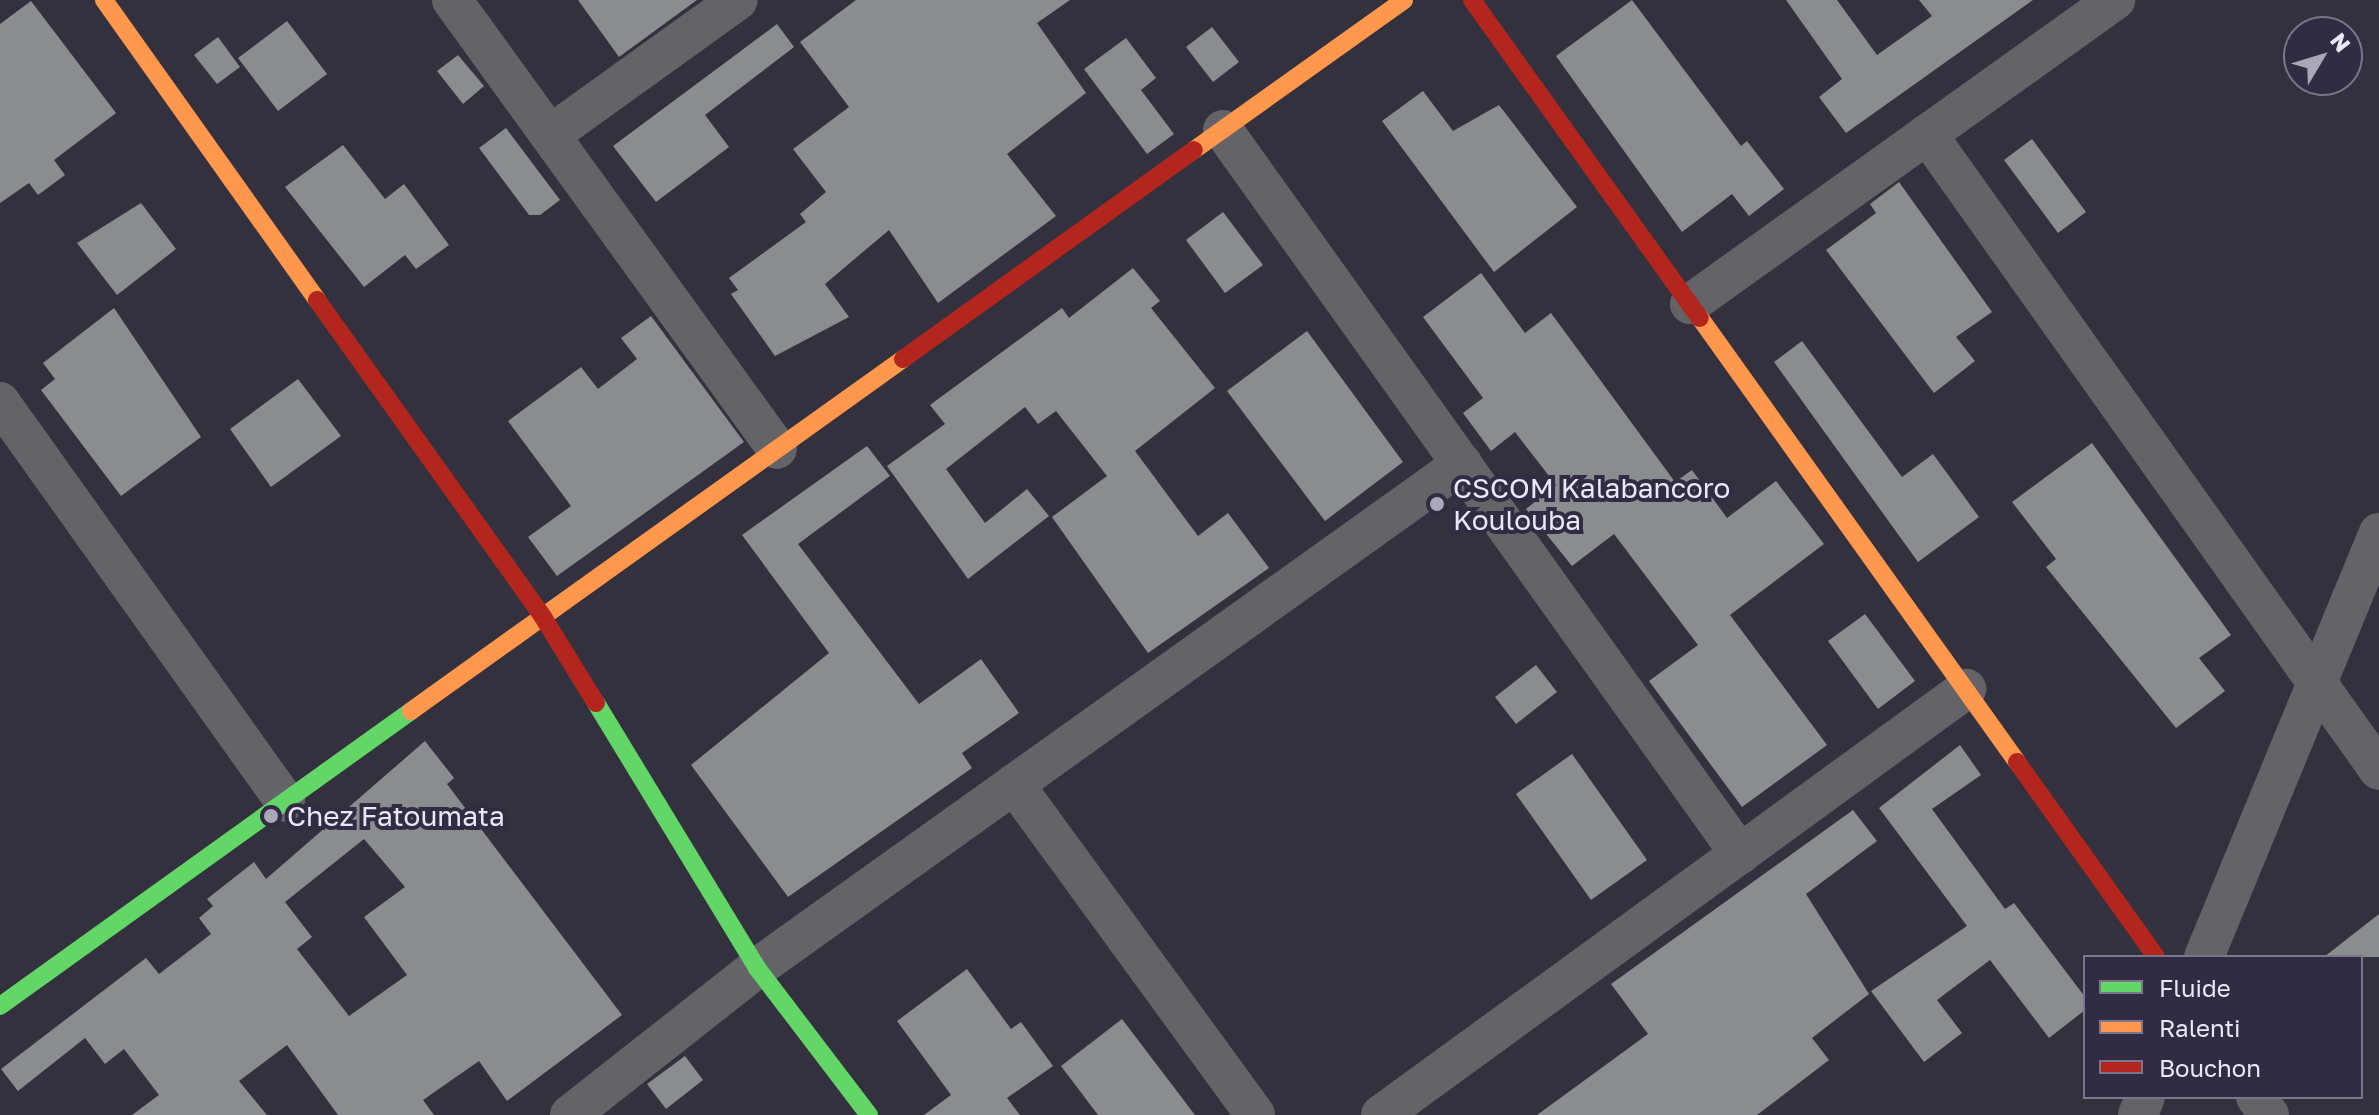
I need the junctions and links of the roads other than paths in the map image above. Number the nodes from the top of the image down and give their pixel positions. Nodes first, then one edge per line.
1 (104, 0) edge
2 (452, 0) edge
3 (738, 0) edge
4 (1404, 0) edge
5 (1472, 0) edge
6 (2115, 0) edge
7 (1223, 130) junction
8 (1927, 134) junction
9 (550, 135) junction
10 (1690, 304) junction
11 (7, 427) edge
12 (777, 449) junction
13 (1462, 464) junction
14 (2379, 533) edge
15 (543, 617) junction
16 (2315, 688) junction
17 (1966, 689) junction
18 (2379, 770) edge
19 (1014, 784) junction
20 (285, 802) junction
21 (1740, 854) junction
22 (2155, 955) edge
23 (2205, 955) edge
24 (757, 968) junction
25 (0, 1006) edge
26 (570, 1115) edge
27 (869, 1115) edge
28 (1255, 1115) edge
29 (1381, 1115) edge

1 - 15 street
2 - 9 street
3 - 9 street
4 - 7 street
5 - 10 street
6 - 8 street
7 - 12 street
7 - 13 street
8 - 10 street
8 - 16 street
9 - 12 street
10 - 17 street
11 - 20 street
12 - 15 street
13 - 19 street
13 - 21 street
14 - 16 street
15 - 20 street
15 - 24 street
16 - 18 street
16 - 23 street
17 - 21 street
17 - 22 street
19 - 24 street
19 - 28 street
20 - 25 street
21 - 29 street
24 - 26 street
24 - 27 street

